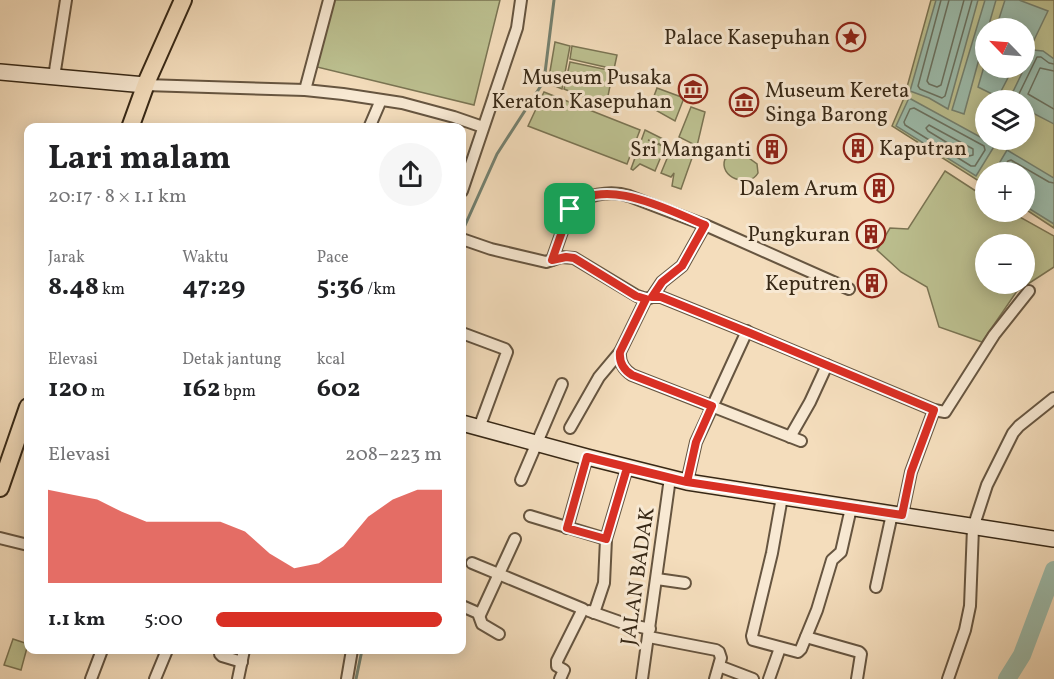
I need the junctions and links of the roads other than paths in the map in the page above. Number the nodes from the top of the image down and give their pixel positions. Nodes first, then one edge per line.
1 (66, 0) edge
2 (183, 0) edge
3 (329, 0) edge
4 (521, 0) edge
5 (0, 72) edge
6 (54, 77) junction
7 (145, 86) junction
8 (305, 90) junction
9 (381, 100) junction
10 (132, 123) edge
11 (371, 123) edge
12 (483, 127) junction
13 (466, 178) edge
14 (705, 225) junction
15 (466, 240) edge
16 (552, 260) junction
17 (849, 289) dead end
18 (1027, 294) edge
19 (649, 298) junction
20 (747, 331) junction
21 (466, 334) edge
22 (620, 352) junction
23 (826, 365) junction
24 (562, 384) dead end
25 (1054, 398) edge
26 (712, 406) junction
27 (934, 410) junction
28 (24, 419) edge
29 (466, 424) edge
30 (479, 428) junction
31 (570, 428) dead end
32 (537, 443) junction
33 (587, 457) junction
34 (627, 468) junction
35 (670, 478) junction
36 (521, 480) dead end
37 (687, 482) junction
38 (0, 488) edge
39 (782, 497) junction
40 (851, 508) junction
41 (897, 515) junction
42 (530, 516) dead end
43 (567, 528) junction
44 (973, 528) junction
45 (0, 538) edge
46 (515, 539) dead end
47 (606, 539) junction
48 (1054, 539) edge
49 (24, 544) edge
50 (472, 563) dead end
51 (498, 574) junction
52 (657, 579) junction
53 (685, 583) dead end
54 (876, 587) dead end
55 (466, 608) edge
56 (583, 609) junction
57 (594, 613) junction
58 (480, 615) junction
59 (499, 633) dead end
60 (649, 633) junction
61 (806, 637) junction
62 (780, 648) junction
63 (100, 654) edge
64 (165, 654) edge
65 (219, 654) edge
66 (243, 654) edge
67 (351, 654) edge
68 (242, 662) junction
69 (719, 666) junction
70 (91, 679) edge
71 (155, 679) edge
72 (238, 679) edge
73 (347, 679) edge
74 (560, 679) edge
75 (642, 679) edge
76 (715, 679) edge
77 (753, 679) edge
78 (769, 679) edge
79 (856, 679) edge
80 (948, 679) edge

1 - 6 street
2 - 7 main road
3 - 8 street
4 - 12 street
5 - 6 street
6 - 7 street
7 - 8 street
7 - 10 main road
8 - 9 street
9 - 11 street
9 - 12 street
12 - 13 street
14 - 16 street
14 - 17 street
14 - 19 street
15 - 16 street
16 - 19 street
18 - 27 street
19 - 20 street
19 - 22 street
20 - 23 street
20 - 26 street
21 - 30 street
22 - 26 street
22 - 31 street
23 - 26 street
23 - 27 street
24 - 32 street
25 - 44 street
26 - 37 street
27 - 41 street
28 - 38 main road
29 - 30 street
30 - 32 street
32 - 33 street
32 - 36 street
33 - 34 street
33 - 43 street
34 - 35 street
34 - 47 street
35 - 37 street
35 - 52 street, JALAN BADAK
37 - 39 street
39 - 40 street
39 - 62 street
40 - 41 street
40 - 61 street
41 - 44 street
41 - 54 street
42 - 43 street
43 - 47 street
44 - 48 street
44 - 80 street
45 - 49 street
46 - 51 street
47 - 57 street
50 - 51 street
51 - 56 street
51 - 58 street
52 - 53 street
52 - 60 street, JALAN BADAK
55 - 58 street
56 - 57 street
56 - 74 street
57 - 60 street
58 - 59 street
60 - 69 street
60 - 75 street, JALAN BADAK
61 - 62 street
61 - 79 street
62 - 78 street
63 - 70 street
64 - 71 street
65 - 68 street
66 - 68 street
67 - 73 street
68 - 72 street
69 - 76 street
69 - 77 street

